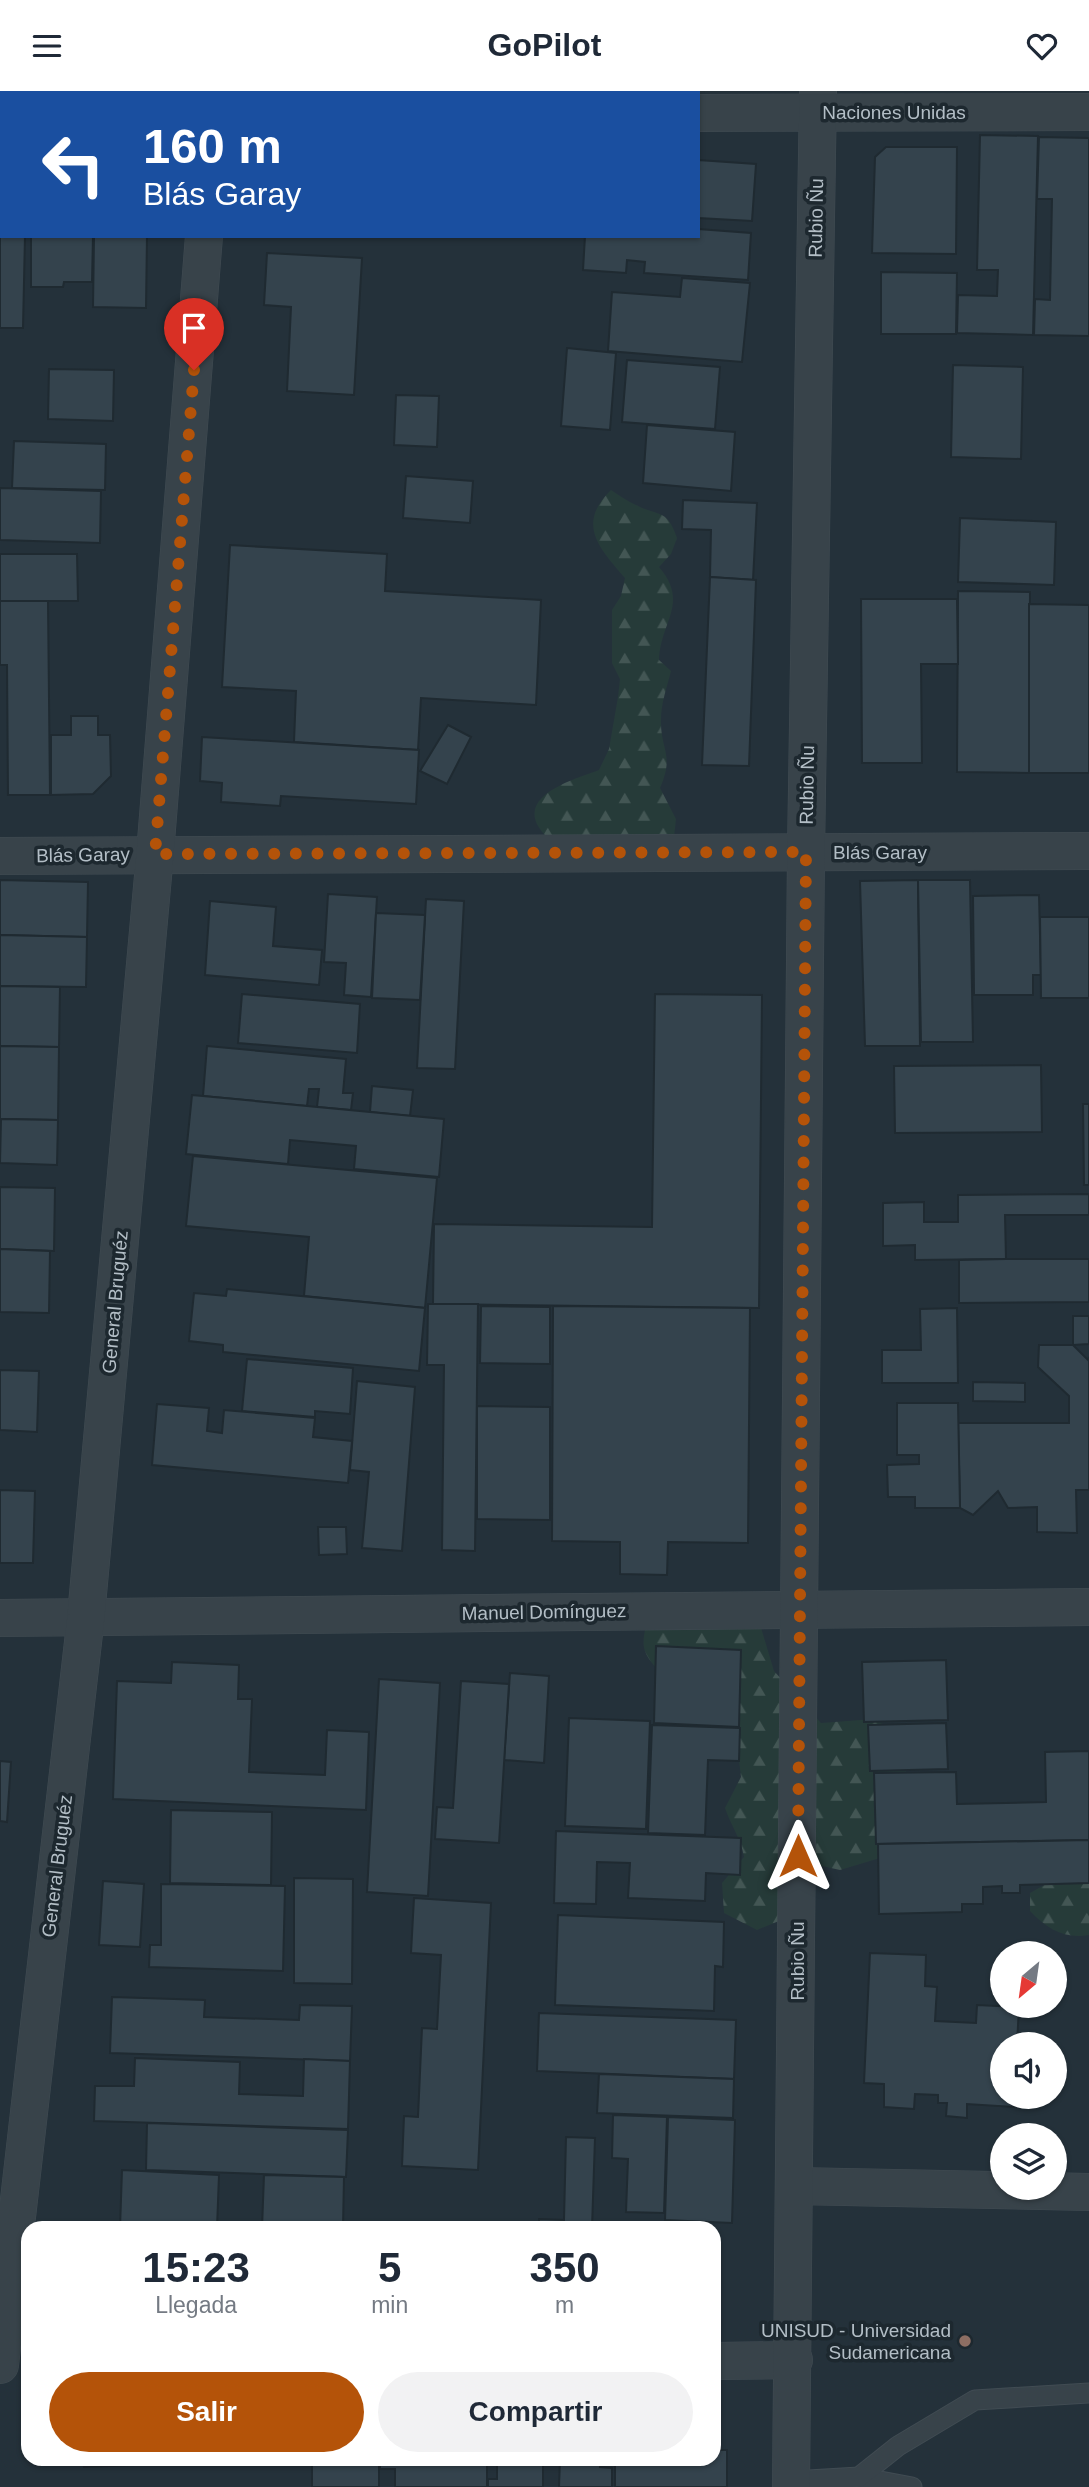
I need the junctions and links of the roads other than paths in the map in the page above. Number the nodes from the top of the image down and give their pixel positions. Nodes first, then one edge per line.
1 (818, 101) edge
2 (1089, 112) edge
3 (700, 113) edge
4 (204, 238) edge
5 (1089, 851) edge
6 (806, 852) junction
7 (155, 854) junction
8 (0, 856) edge
9 (1089, 1607) edge
10 (800, 1609) junction
11 (86, 1616) junction
12 (0, 1618) edge
13 (795, 2186) junction
14 (1089, 2192) edge
15 (794, 2360) junction
16 (721, 2361) edge
17 (0, 2366) edge
18 (21, 2367) edge
19 (1089, 2393) edge
20 (859, 2477) junction
21 (791, 2484) edge
22 (912, 2487) edge

1 - 2 street, Naciones Unidas
1 - 3 street, Naciones Unidas
1 - 6 street, Rubio Ñu
4 - 7 street, General Bruguéz
5 - 6 street, Blás Garay
6 - 7 street, Blás Garay
6 - 10 street, Rubio Ñu
7 - 8 street, Blás Garay
7 - 11 street, General Bruguéz
9 - 10 street, Manuel Domínguez
10 - 11 street, Manuel Domínguez
10 - 13 street, Rubio Ñu
11 - 12 street, Manuel Domínguez
11 - 17 street, General Bruguéz
13 - 14 street
13 - 15 street, Rubio Ñu
15 - 16 street
15 - 21 street, Rubio Ñu
17 - 18 street
19 - 20 lane
20 - 21 lane
20 - 22 lane

